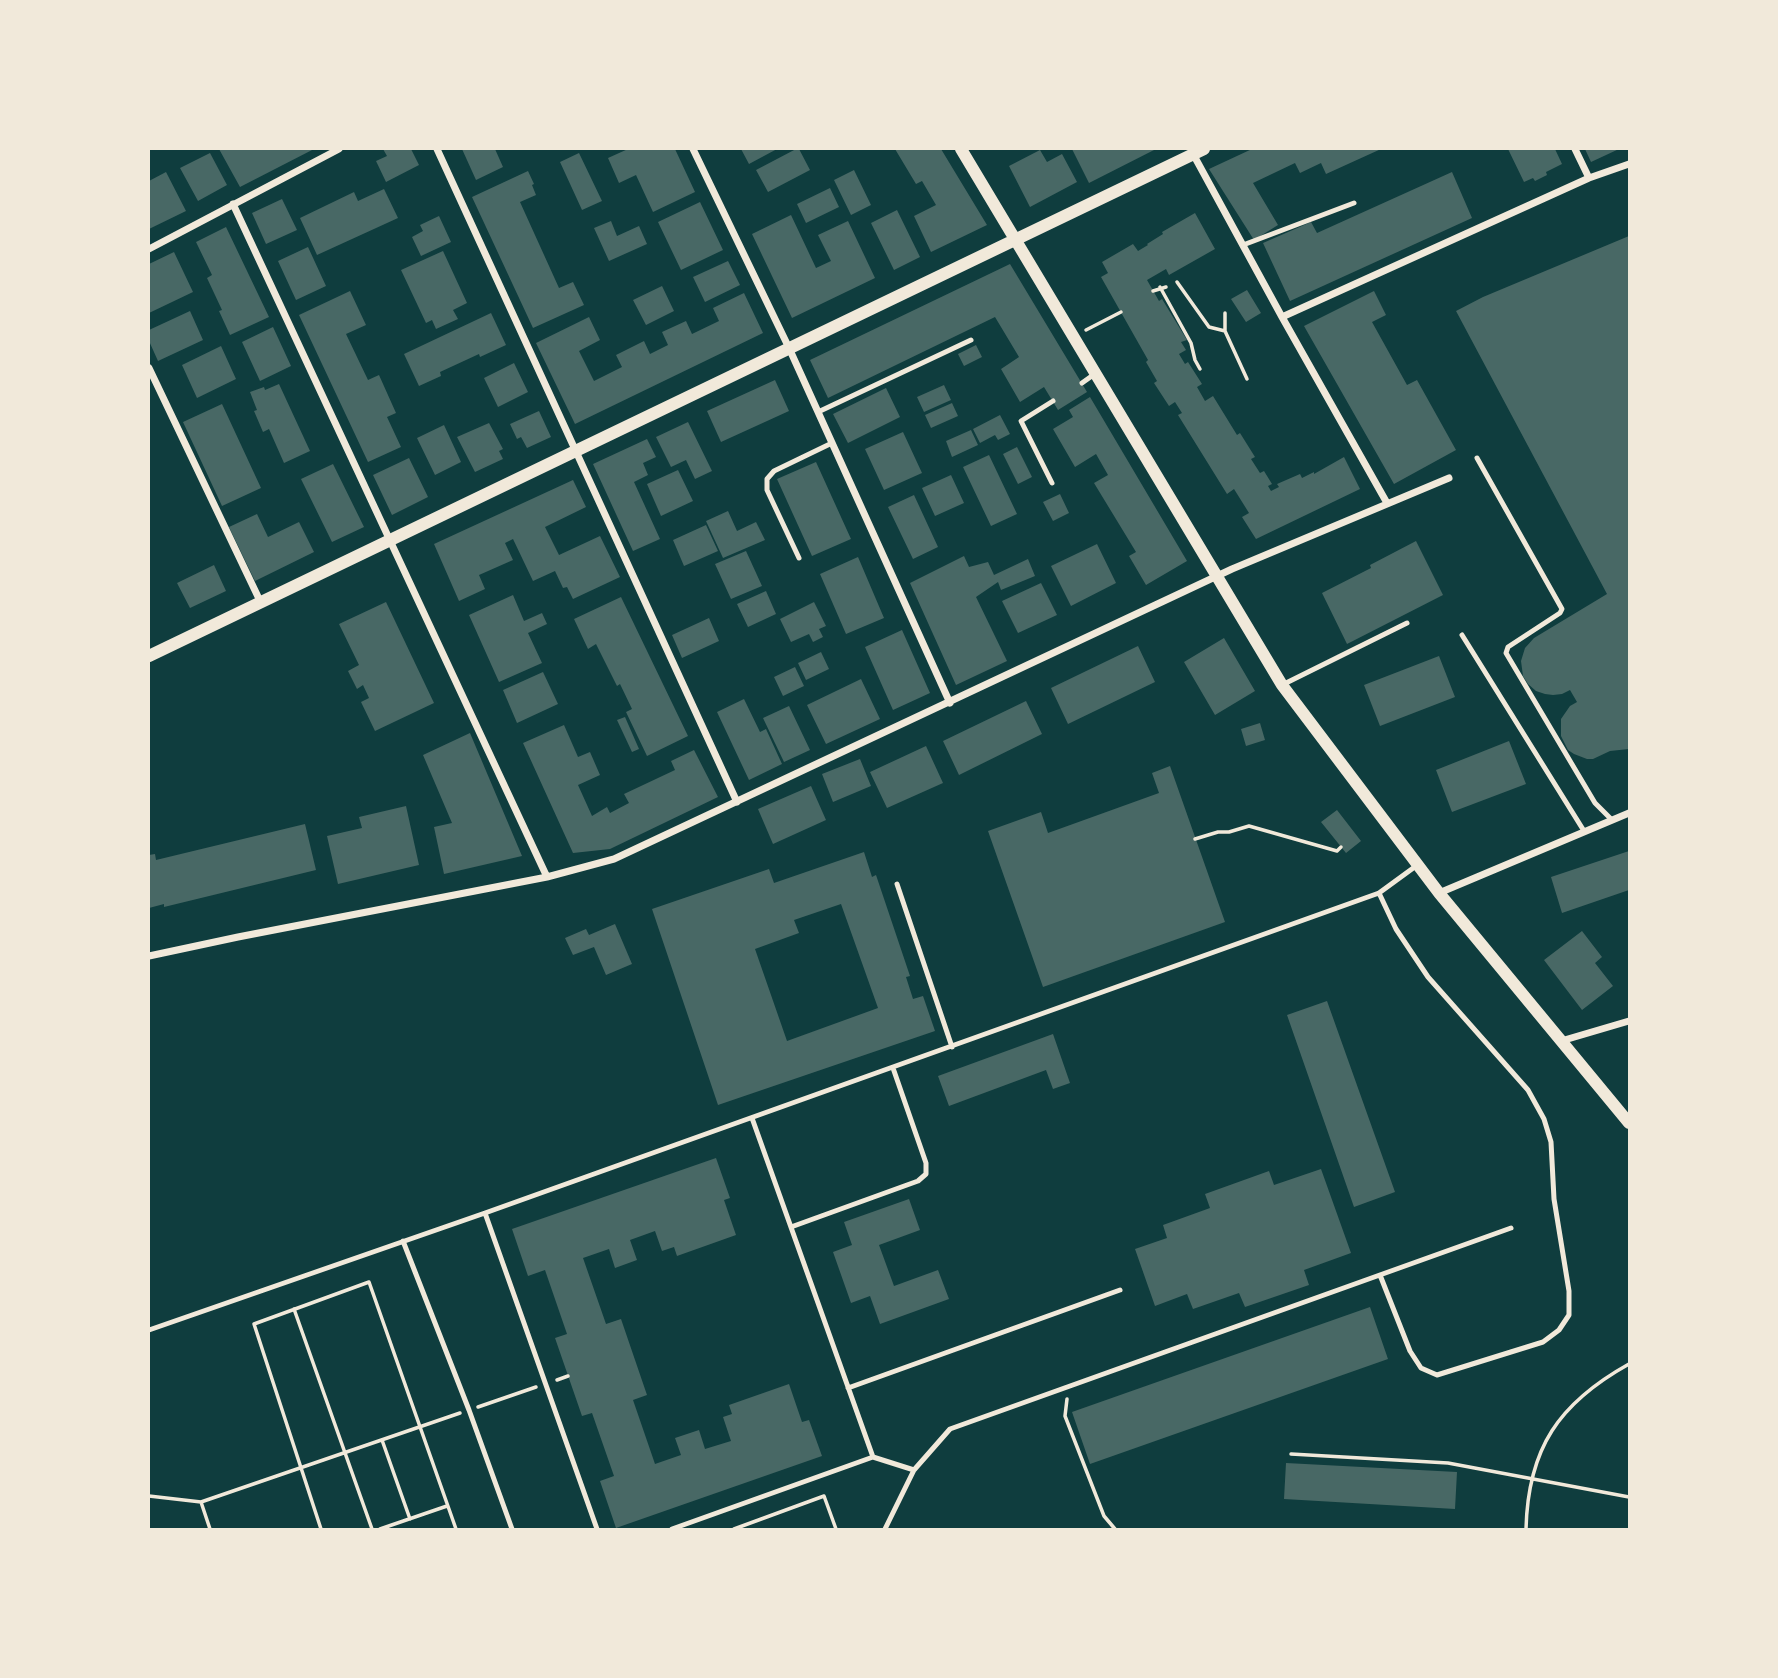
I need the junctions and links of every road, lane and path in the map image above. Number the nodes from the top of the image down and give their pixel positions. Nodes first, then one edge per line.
1 (339, 149) edge
2 (437, 149) edge
3 (694, 149) edge
4 (961, 149) edge
5 (1575, 149) edge
6 (1196, 150) edge
7 (1629, 164) edge
8 (1589, 178) junction
9 (1354, 203) dead end
10 (233, 204) junction
11 (1016, 239) junction
12 (1243, 245) junction
13 (149, 249) edge
14 (1177, 282) dead end
15 (1153, 291) dead end
16 (1121, 312) dead end
17 (1226, 313) dead end
18 (1282, 317) junction
19 (1086, 330) dead end
20 (1225, 331) junction
21 (971, 340) dead end
22 (789, 348) junction
23 (149, 368) edge
24 (1200, 369) dead end
25 (1096, 373) junction
26 (1247, 379) dead end
27 (1082, 383) dead end
28 (1053, 401) dead end
29 (818, 412) junction
30 (832, 443) junction
31 (575, 452) junction
32 (1477, 458) dead end
33 (1449, 478) dead end
34 (1052, 483) dead end
35 (1387, 503) junction
36 (390, 540) junction
37 (799, 558) dead end
38 (1217, 576) junction
39 (261, 603) junction
40 (1407, 623) dead end
41 (1462, 635) dead end
42 (149, 656) edge
43 (1282, 685) junction
44 (950, 702) junction
45 (737, 802) junction
46 (1629, 813) edge
47 (1612, 820) junction
48 (1584, 831) junction
49 (1195, 839) dead end
50 (1341, 847) dead end
51 (1418, 864) junction
52 (547, 877) junction
53 (897, 884) dead end
54 (1440, 892) junction
55 (1378, 894) junction
56 (149, 956) edge
57 (1629, 1021) edge
58 (1561, 1041) junction
59 (952, 1047) junction
60 (893, 1068) junction
61 (752, 1118) junction
62 (1629, 1123) edge
63 (485, 1213) junction
64 (791, 1227) junction
65 (1511, 1228) dead end
66 (402, 1241) junction
67 (1380, 1275) junction
68 (1119, 1290) dead end
69 (294, 1309) junction
70 (149, 1330) edge
71 (1629, 1364) edge
72 (546, 1384) junction
73 (1068, 1387) junction
74 (848, 1388) junction
75 (469, 1410) junction
76 (420, 1427) junction
77 (382, 1440) junction
78 (345, 1453) junction
79 (1291, 1454) dead end
80 (873, 1457) junction
81 (301, 1468) junction
82 (914, 1470) junction
83 (1531, 1478) junction
84 (149, 1496) edge
85 (1629, 1497) edge
86 (201, 1502) junction
87 (448, 1506) junction
88 (410, 1519) junction
89 (210, 1529) edge
90 (321, 1529) edge
91 (372, 1529) edge
92 (380, 1529) edge
93 (457, 1529) edge
94 (512, 1529) edge
95 (597, 1529) edge
96 (672, 1529) edge
97 (734, 1529) edge
98 (836, 1529) edge
99 (886, 1529) edge
100 (1115, 1529) edge
101 (1526, 1529) edge

1 - 10 street
2 - 31 street
3 - 22 street
4 - 11 street
5 - 8 street
6 - 11 street
6 - 12 street
7 - 8 street
8 - 18 street
9 - 12 lane
10 - 13 street
10 - 36 street
11 - 22 street
11 - 25 street
12 - 18 street
14 - 20 path
15 - 24 path
16 - 19 path
17 - 20 path
18 - 35 street
20 - 26 path
21 - 29 lane
22 - 29 street
22 - 31 street
23 - 39 street
25 - 27 lane
25 - 38 street
28 - 34 lane
29 - 30 street
30 - 37 lane
30 - 44 street
31 - 36 street
31 - 45 street
32 - 47 lane
33 - 35 street
35 - 38 street
36 - 39 street
36 - 52 street
38 - 43 street
38 - 44 street
39 - 42 street
40 - 43 lane
41 - 48 lane
43 - 51 street
44 - 45 street
45 - 52 street
46 - 47 street
47 - 48 street
48 - 54 street
49 - 50 path
51 - 54 street
51 - 55 lane
52 - 56 street
53 - 59 lane
54 - 58 street
55 - 59 lane
55 - 67 lane
57 - 58 street
58 - 62 street
59 - 60 lane
60 - 61 lane
60 - 64 lane
61 - 63 lane
61 - 64 lane
63 - 66 lane
63 - 72 lane
64 - 74 lane
65 - 67 lane
66 - 70 lane
66 - 75 lane
67 - 73 lane
68 - 74 lane
69 - 76 path
69 - 78 path
69 - 81 path
71 - 83 path
72 - 75 path
72 - 95 lane
73 - 82 lane
73 - 100 path
74 - 80 lane
75 - 76 path
75 - 94 lane
76 - 77 path
76 - 87 path
77 - 78 path
77 - 88 path
78 - 81 path
78 - 91 path
79 - 83 path
80 - 82 lane
80 - 96 lane
81 - 86 path
81 - 90 path
82 - 99 lane
83 - 85 path
83 - 101 path
84 - 86 path
86 - 89 path
87 - 88 path
87 - 93 path
88 - 92 path
97 - 98 path

